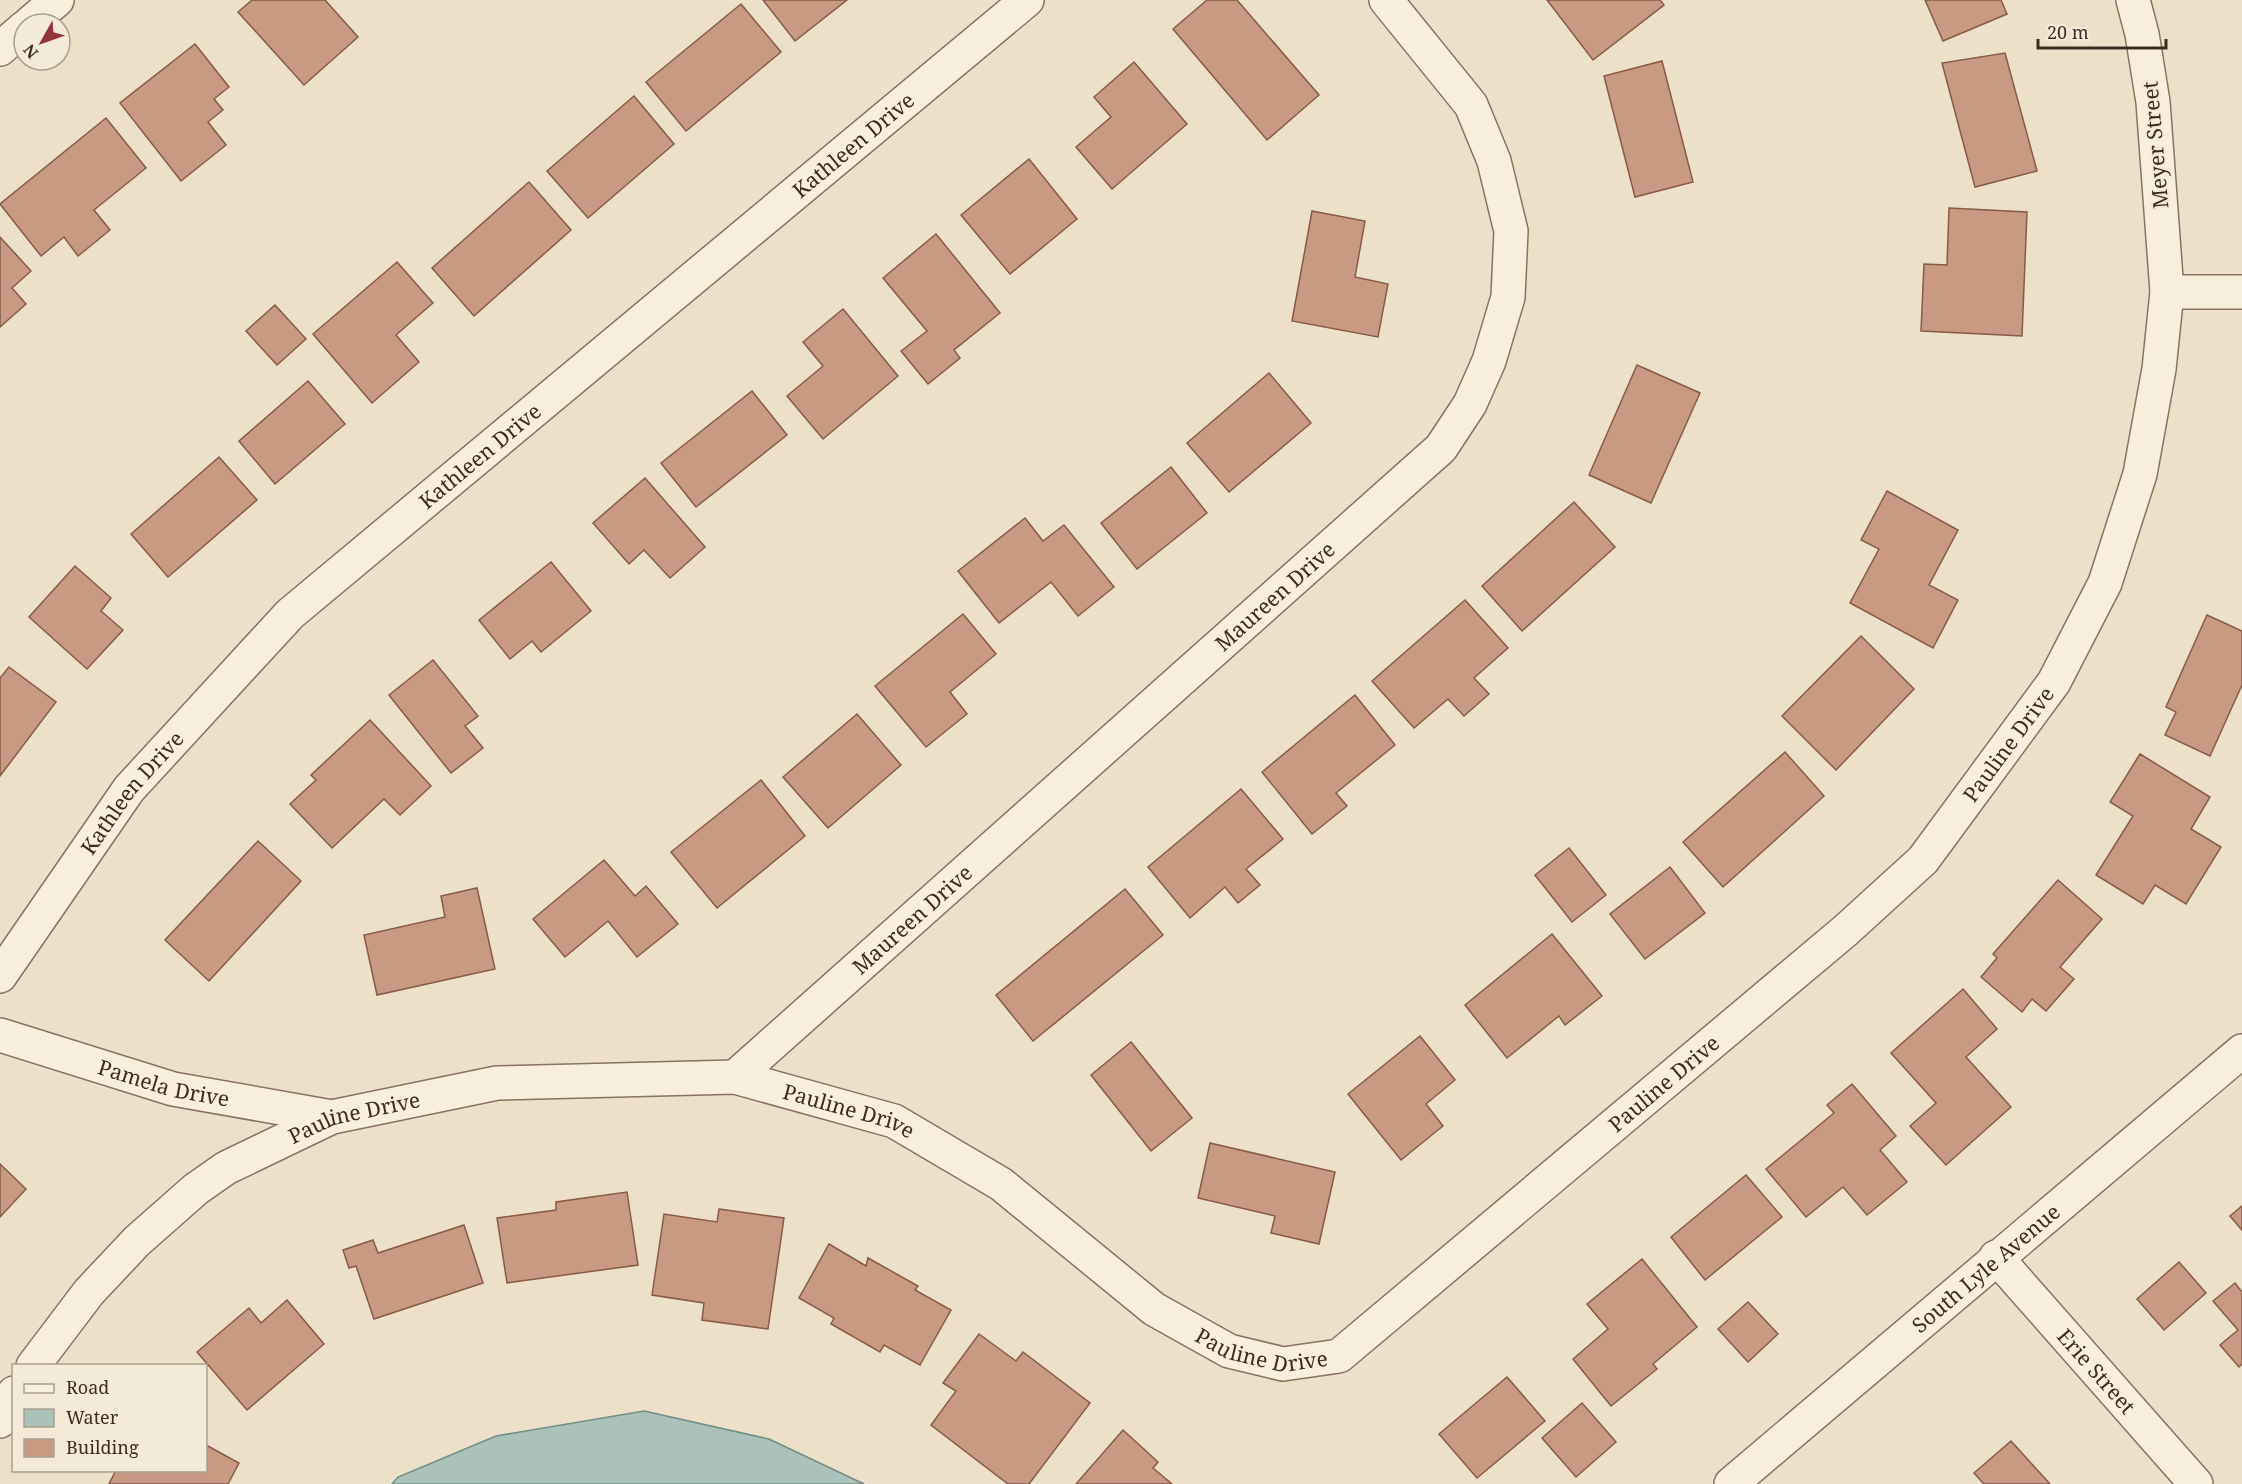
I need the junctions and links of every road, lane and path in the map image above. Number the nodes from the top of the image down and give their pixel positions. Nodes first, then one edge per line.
1 (57, 0) edge
2 (1027, 0) edge
3 (1386, 0) edge
4 (2133, 0) edge
5 (43, 12) edge
6 (12, 38) edge
7 (0, 49) edge
8 (2167, 292) junction
9 (2242, 292) edge
10 (0, 976) edge
11 (0, 1035) edge
12 (2242, 1051) edge
13 (735, 1077) junction
14 (332, 1118) junction
15 (1996, 1257) junction
16 (34, 1364) edge
17 (12, 1397) edge
18 (0, 1421) edge
19 (1731, 1484) edge
20 (2196, 1484) edge

1 - 5 street
2 - 10 street, Kathleen Drive
3 - 13 street, Maureen Drive
4 - 8 street, Meyer Street
6 - 7 street
8 - 9 street
8 - 13 street, Pauline Drive
11 - 14 street, Pamela Drive
12 - 15 street, South Lyle Avenue
13 - 14 street, Pauline Drive
14 - 16 street, Pauline Drive
15 - 19 street, South Lyle Avenue
15 - 20 street, Erie Street
17 - 18 street

